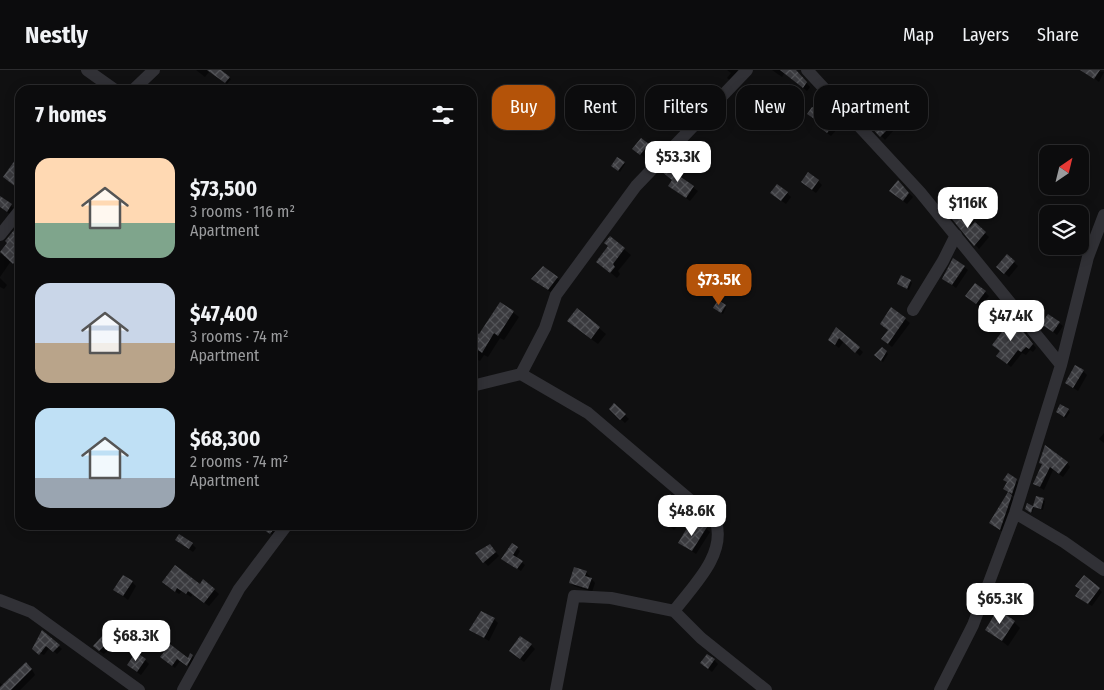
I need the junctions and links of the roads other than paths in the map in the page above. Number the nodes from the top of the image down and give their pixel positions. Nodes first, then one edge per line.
1 (87, 70) edge
2 (154, 70) edge
3 (747, 70) edge
4 (807, 70) edge
5 (108, 85) edge
6 (138, 85) edge
7 (1104, 215) edge
8 (15, 216) edge
9 (0, 235) edge
10 (956, 235) junction
11 (914, 310) dead end
12 (1061, 365) junction
13 (521, 374) junction
14 (477, 385) edge
15 (1015, 514) junction
16 (283, 530) edge
17 (1104, 570) edge
18 (0, 600) edge
19 (674, 611) junction
20 (139, 690) edge
21 (183, 690) edge
22 (556, 690) edge
23 (766, 690) edge
24 (940, 690) edge

1 - 5 street
2 - 6 street
3 - 13 street
4 - 10 street
7 - 12 street
8 - 9 street
10 - 11 street
10 - 12 street
12 - 15 street
13 - 14 street
13 - 19 street
15 - 17 street
15 - 24 street
16 - 21 street
18 - 20 street
19 - 22 street
19 - 23 street

